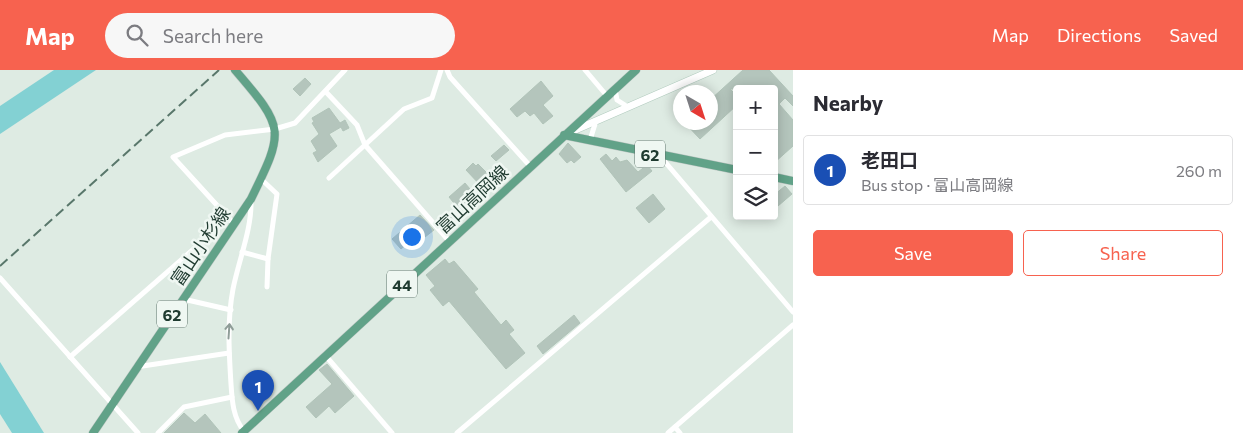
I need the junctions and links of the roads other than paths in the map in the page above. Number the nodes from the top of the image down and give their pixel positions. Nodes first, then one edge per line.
1 (235, 70) edge
2 (345, 70) edge
3 (441, 70) edge
4 (447, 70) edge
5 (585, 70) edge
6 (636, 70) edge
7 (713, 70) edge
8 (615, 89) junction
9 (326, 92) junction
10 (608, 96) junction
11 (630, 108) junction
12 (594, 124) junction
13 (275, 129) junction
14 (564, 136) junction
15 (596, 144) junction
16 (364, 145) junction
17 (660, 156) junction
18 (530, 166) junction
19 (733, 169) edge
20 (328, 178) dead end
21 (778, 178) edge
22 (261, 179) junction
23 (793, 181) edge
24 (251, 199) junction
25 (711, 217) junction
26 (231, 221) junction
27 (449, 240) junction
28 (242, 252) junction
29 (268, 259) junction
30 (0, 278) edge
31 (267, 287) dead end
32 (183, 299) junction
33 (231, 310) junction
34 (793, 312) edge
35 (793, 325) edge
36 (229, 353) junction
37 (325, 355) junction
38 (70, 357) junction
39 (136, 368) junction
40 (232, 397) junction
41 (111, 404) junction
42 (675, 427) junction
43 (244, 432) edge
44 (93, 433) edge
45 (138, 433) edge
46 (158, 433) edge
47 (392, 433) edge
48 (457, 433) edge
49 (668, 433) edge
50 (680, 433) edge

1 - 13 main road
2 - 9 street
3 - 16 street
4 - 18 street
5 - 10 street
6 - 8 main road, 富山高岡線 / 44
7 - 11 street
8 - 10 main road, 富山高岡線 / 44
8 - 11 street
9 - 13 street
9 - 16 street
10 - 14 main road, 富山高岡線 / 44
11 - 12 street
12 - 14 street
12 - 15 street
13 - 22 main road, 富山小杉線 / 62
13 - 26 street
14 - 15 main road, 62
14 - 18 main road, 富山高岡線 / 44
15 - 17 main road, 62
16 - 20 street
16 - 27 street
17 - 19 main road, 62
17 - 25 street
18 - 27 main road, 富山高岡線 / 44
21 - 23 main road
22 - 24 main road, 富山小杉線 / 62
22 - 29 street
24 - 26 main road, 富山小杉線 / 62
24 - 28 street
25 - 34 street
25 - 48 street
26 - 32 main road, 富山小杉線 / 62
26 - 38 street
27 - 37 main road, 富山高岡線 / 44
28 - 29 street
28 - 33 street
29 - 31 street
30 - 38 street
32 - 33 street
32 - 39 main road, 富山小杉線 / 62
36 -> 33 street
35 - 42 street
36 - 39 street
36 - 40 street
37 - 43 main road, 富山高岡線 / 44
37 - 47 street
38 - 41 street
39 - 41 main road, 富山小杉線 / 62
40 - 43 street
40 - 46 street
41 - 44 main road, 富山小杉線 / 62
41 - 45 street
42 - 49 street
42 - 50 street

